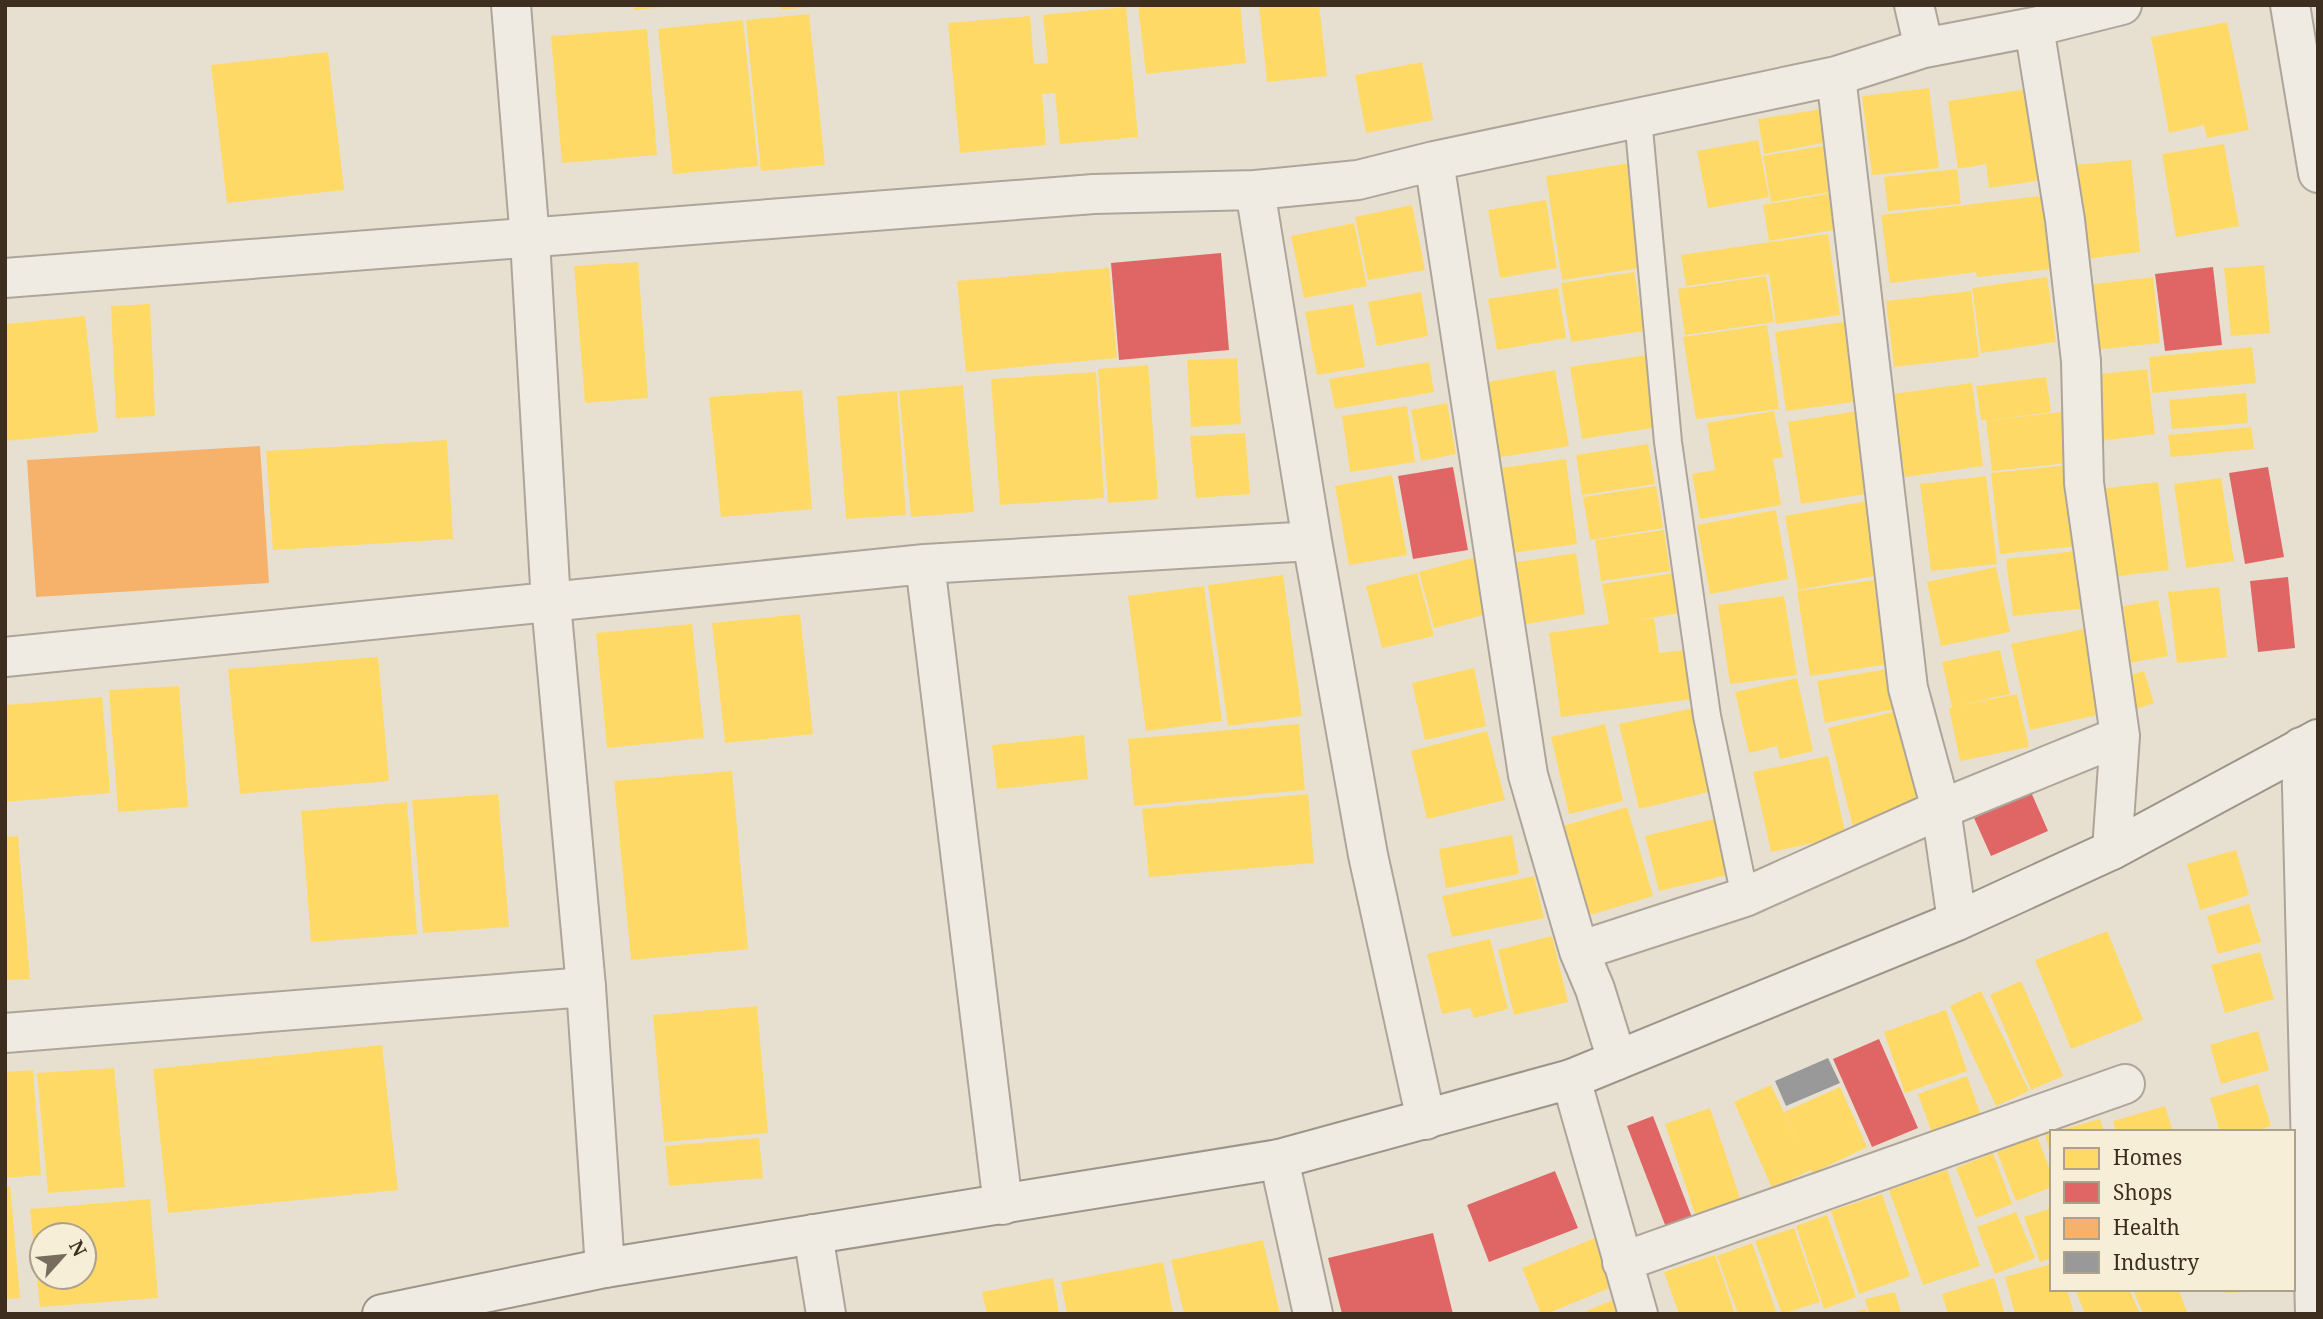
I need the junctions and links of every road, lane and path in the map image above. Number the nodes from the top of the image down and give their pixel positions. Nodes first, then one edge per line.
1 (511, 5) edge
2 (1914, 5) edge
3 (2122, 5) edge
4 (2290, 5) edge
5 (2034, 27) junction
6 (1924, 48) junction
7 (1836, 76) junction
8 (1638, 118) junction
9 (2315, 135) edge
10 (1434, 161) junction
11 (2318, 173) edge
12 (1255, 190) junction
13 (530, 240) junction
14 (5, 278) edge
15 (1311, 541) junction
16 (925, 564) junction
17 (551, 603) junction
18 (5, 657) edge
19 (2120, 736) junction
20 (2310, 743) edge
21 (1941, 809) junction
22 (2112, 850) junction
23 (1745, 897) junction
24 (1957, 921) junction
25 (1579, 951) junction
26 (586, 987) junction
27 (5, 1033) edge
28 (1611, 1043) junction
29 (1571, 1079) junction
30 (2125, 1084) dead end
31 (1426, 1120) junction
32 (1279, 1159) junction
33 (1003, 1205) junction
34 (813, 1234) junction
35 (1622, 1262) junction
36 (605, 1268) junction
37 (382, 1314) edge
38 (826, 1314) edge
39 (1313, 1314) edge
40 (1638, 1314) edge
41 (2315, 1314) edge

1 - 13 street
2 - 6 street
3 - 5 street
4 - 9 street
5 - 6 street
5 - 19 street
6 - 7 street
7 - 8 street
7 - 21 street
8 - 10 street
8 - 23 lane
9 - 11 street
10 - 12 street
10 - 25 street
12 - 13 street
12 - 15 street
13 - 14 street
13 - 17 street
15 - 16 street
15 - 31 street
16 - 17 street
16 - 33 street
17 - 18 street
17 - 26 street
19 - 21 street
19 - 22 street
20 - 22 street
20 - 41 street
21 - 23 street
21 - 24 street
22 - 24 street
23 - 25 street
24 - 28 street
25 - 28 street
26 - 27 street
26 - 36 street
28 - 29 street
29 - 31 street
29 - 35 street
30 - 35 street
31 - 32 street
32 - 33 street
32 - 39 street
33 - 34 street
34 - 36 street
34 - 38 street
35 - 40 street
36 - 37 street

